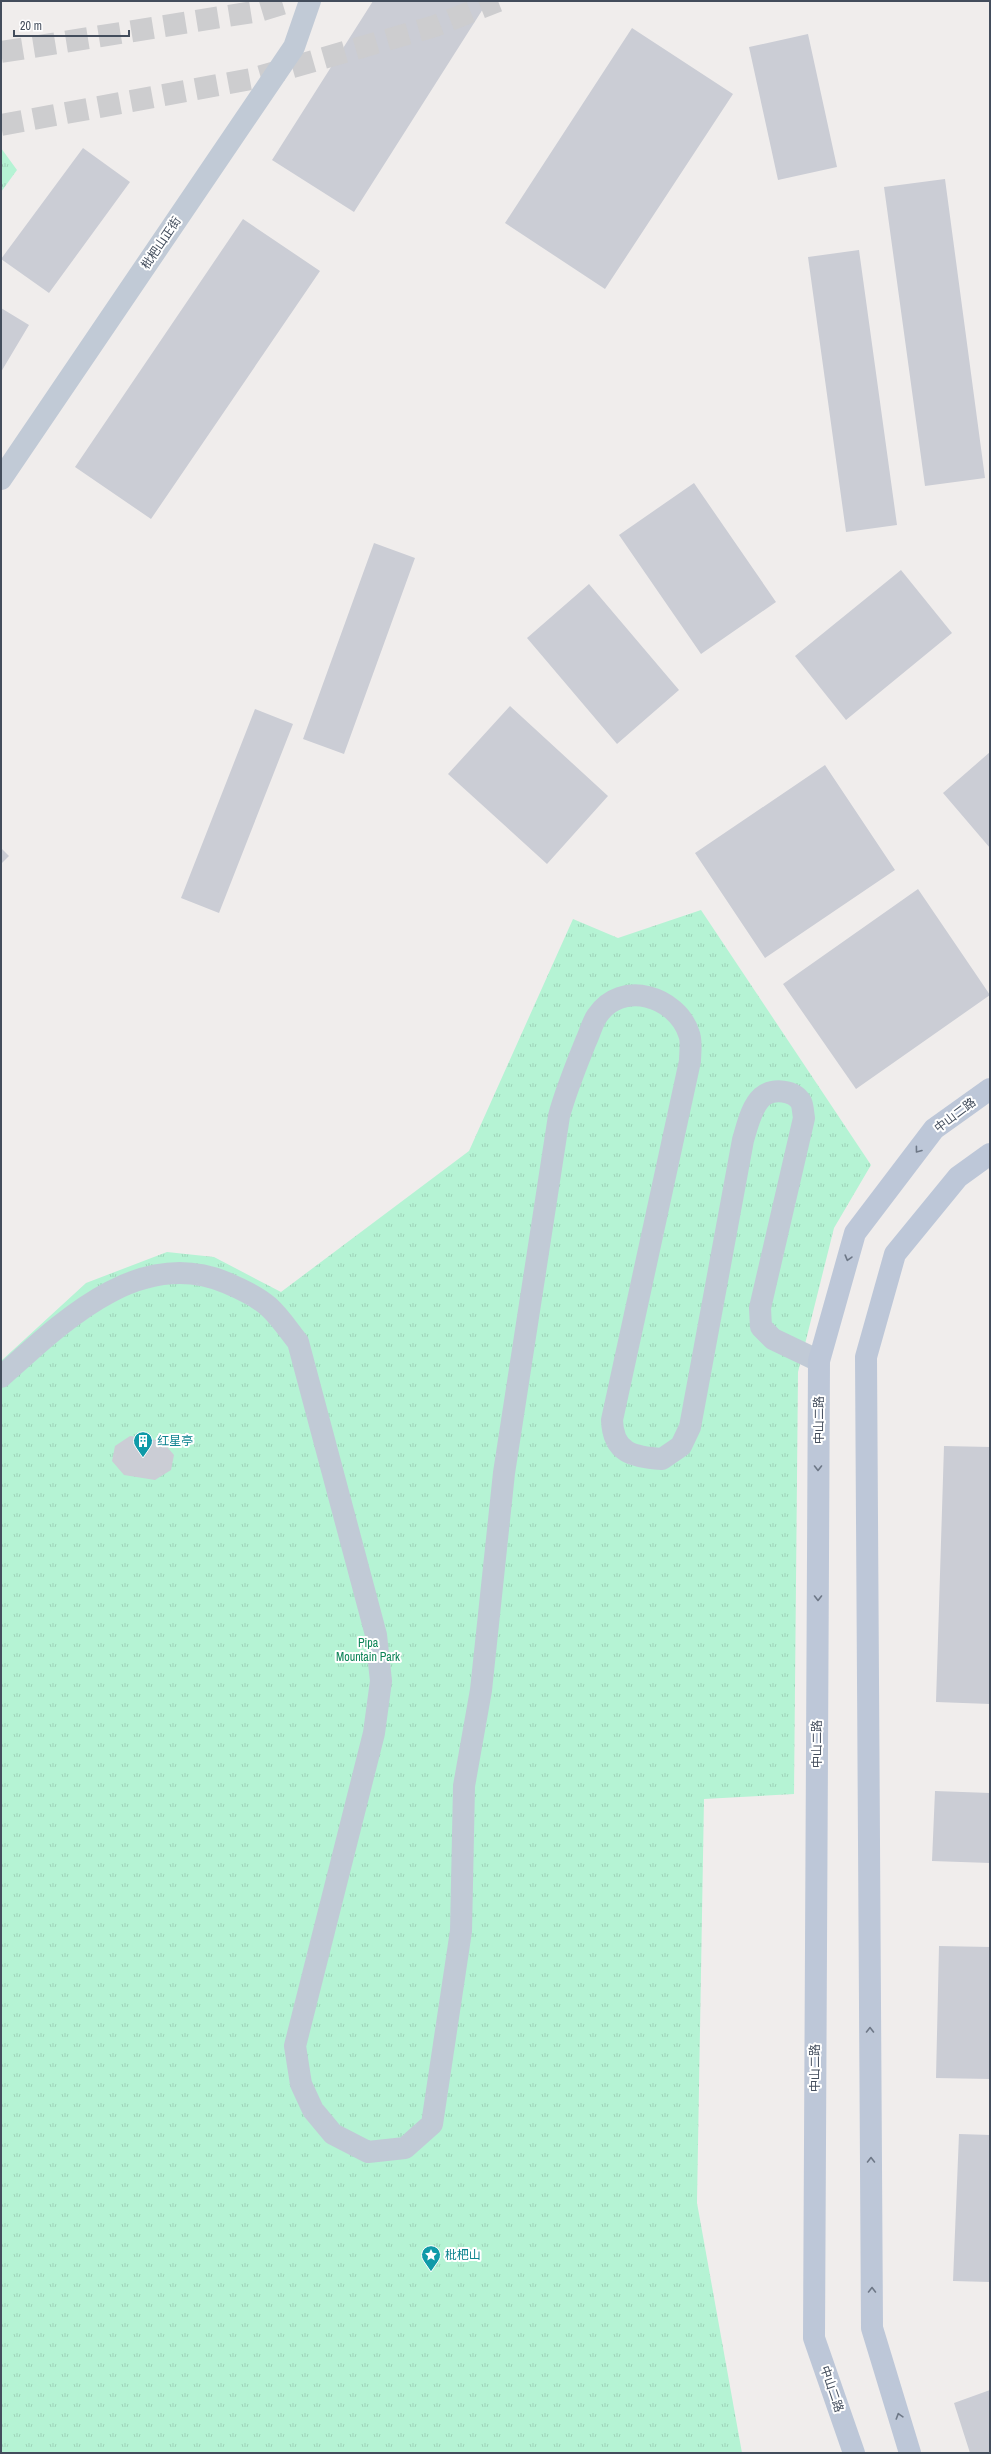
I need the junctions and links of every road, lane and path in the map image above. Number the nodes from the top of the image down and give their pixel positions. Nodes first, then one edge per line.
1 (310, 1) edge
2 (1, 478) edge
3 (990, 1089) edge
4 (990, 1154) edge
5 (819, 1361) junction
6 (1, 1377) edge
7 (854, 2453) edge
8 (910, 2453) edge

1 - 2 street, 枇杷山正街
3 -> 5 main road, 中山二路
8 -> 4 main road
5 - 6 street
5 -> 7 main road, 中山二路

